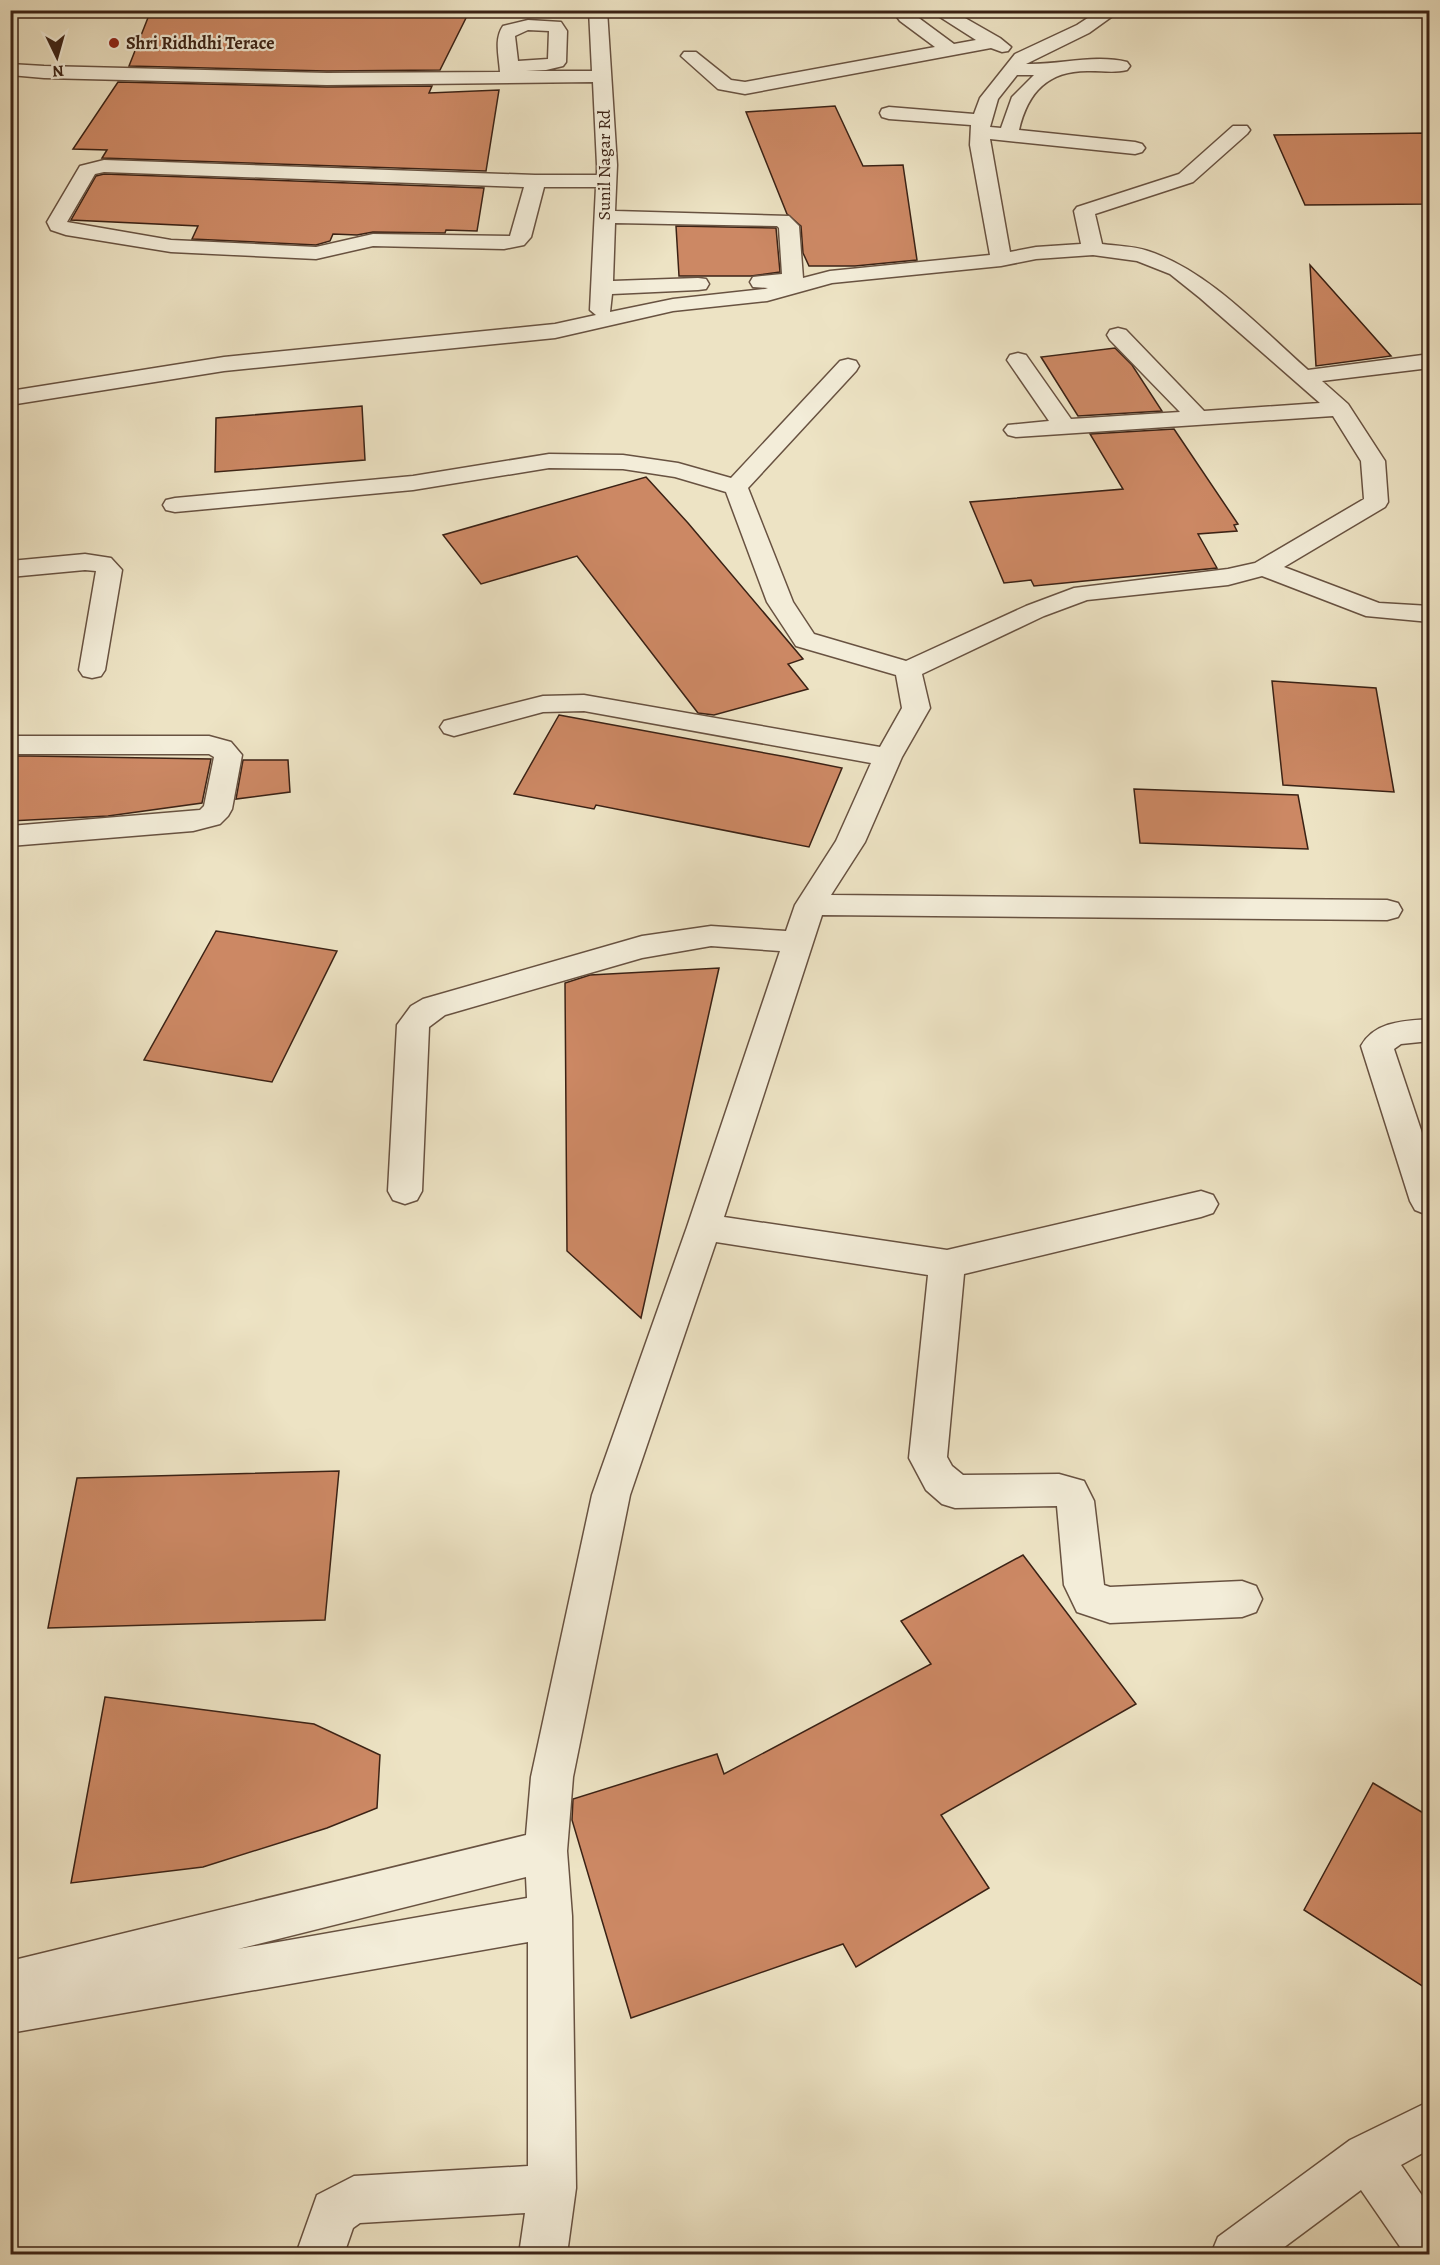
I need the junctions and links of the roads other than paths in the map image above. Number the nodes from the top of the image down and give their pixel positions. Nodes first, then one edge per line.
1 (598, 10) edge
2 (823, 10) edge
3 (850, 10) edge
4 (937, 10) edge
5 (1113, 10) edge
6 (906, 17) dead end
7 (994, 42) junction
8 (950, 50) junction
9 (690, 56) dead end
10 (1016, 63) junction
11 (1121, 66) dead end
12 (10, 69) edge
13 (1052, 70) junction
14 (602, 76) junction
15 (889, 113) dead end
16 (981, 126) junction
17 (1240, 130) dead end
18 (1009, 134) junction
19 (1135, 148) dead end
20 (535, 181) junction
21 (605, 181) junction
22 (605, 217) junction
23 (1093, 249) junction
24 (1001, 260) junction
25 (602, 288) junction
26 (600, 321) junction
27 (1118, 335) dead end
28 (1150, 343) dead end
29 (1017, 360) dead end
30 (1430, 361) edge
31 (848, 366) dead end
32 (1303, 377) junction
33 (10, 398) edge
34 (1340, 409) junction
35 (1230, 417) junction
36 (1198, 418) junction
37 (1065, 427) junction
38 (1016, 430) dead end
39 (736, 487) junction
40 (175, 505) dead end
41 (1264, 568) junction
42 (10, 569) edge
43 (1430, 614) edge
44 (92, 670) dead end
45 (909, 670) junction
46 (454, 727) dead end
47 (10, 745) edge
48 (888, 757) junction
49 (10, 836) edge
50 (810, 905) junction
51 (1387, 910) dead end
52 (798, 942) junction
53 (1430, 1030) edge
54 (405, 1191) dead end
55 (1430, 1203) edge
56 (1201, 1204) dead end
57 (704, 1227) junction
58 (947, 1264) junction
59 (1242, 1599) dead end
60 (546, 1851) junction
61 (550, 1916) junction
62 (10, 1983) edge
63 (10, 2011) edge
64 (1430, 2124) edge
65 (1366, 2157) junction
66 (552, 2188) junction
67 (1422, 2222) edge
68 (320, 2254) edge
69 (543, 2254) edge
70 (1235, 2254) edge

1 - 14 street, Sunil Nagar Rd
2 - 3 street
4 - 7 street
5 - 10 street
6 - 8 street
7 - 8 street
7 - 10 street
8 - 9 street
10 - 13 street
10 - 16 street
11 - 13 street
12 - 14 street
13 - 18 street
14 - 21 street, Sunil Nagar Rd
15 - 16 street
16 - 18 street
16 - 24 street
17 - 23 street
18 - 19 street
20 - 20 street
20 - 21 street
21 - 22 street, Sunil Nagar Rd
22 - 25 street, Sunil Nagar Rd
22 - 25 street
23 - 24 street
23 - 32 street
24 - 26 street
25 - 26 street, Sunil Nagar Rd
26 - 33 street
27 - 36 street
28 - 35 street
29 - 37 street
30 - 32 street
31 - 39 street
32 - 34 street
34 - 35 street
34 - 41 street
35 - 36 street
36 - 37 street
37 - 38 street
39 - 40 street
39 - 45 street
41 - 43 street
41 - 45 street
42 - 44 street
45 - 48 street
46 - 48 street
47 - 49 street
48 - 50 street
50 - 51 street
50 - 52 street
52 - 54 street
52 - 57 street
53 - 55 street
56 - 58 street
57 - 58 street
57 - 60 street
58 - 59 street
60 - 61 street
60 - 62 street
61 - 63 street
61 - 66 street
64 - 65 street
65 - 67 street
65 - 70 street
66 - 68 street
66 - 69 street

